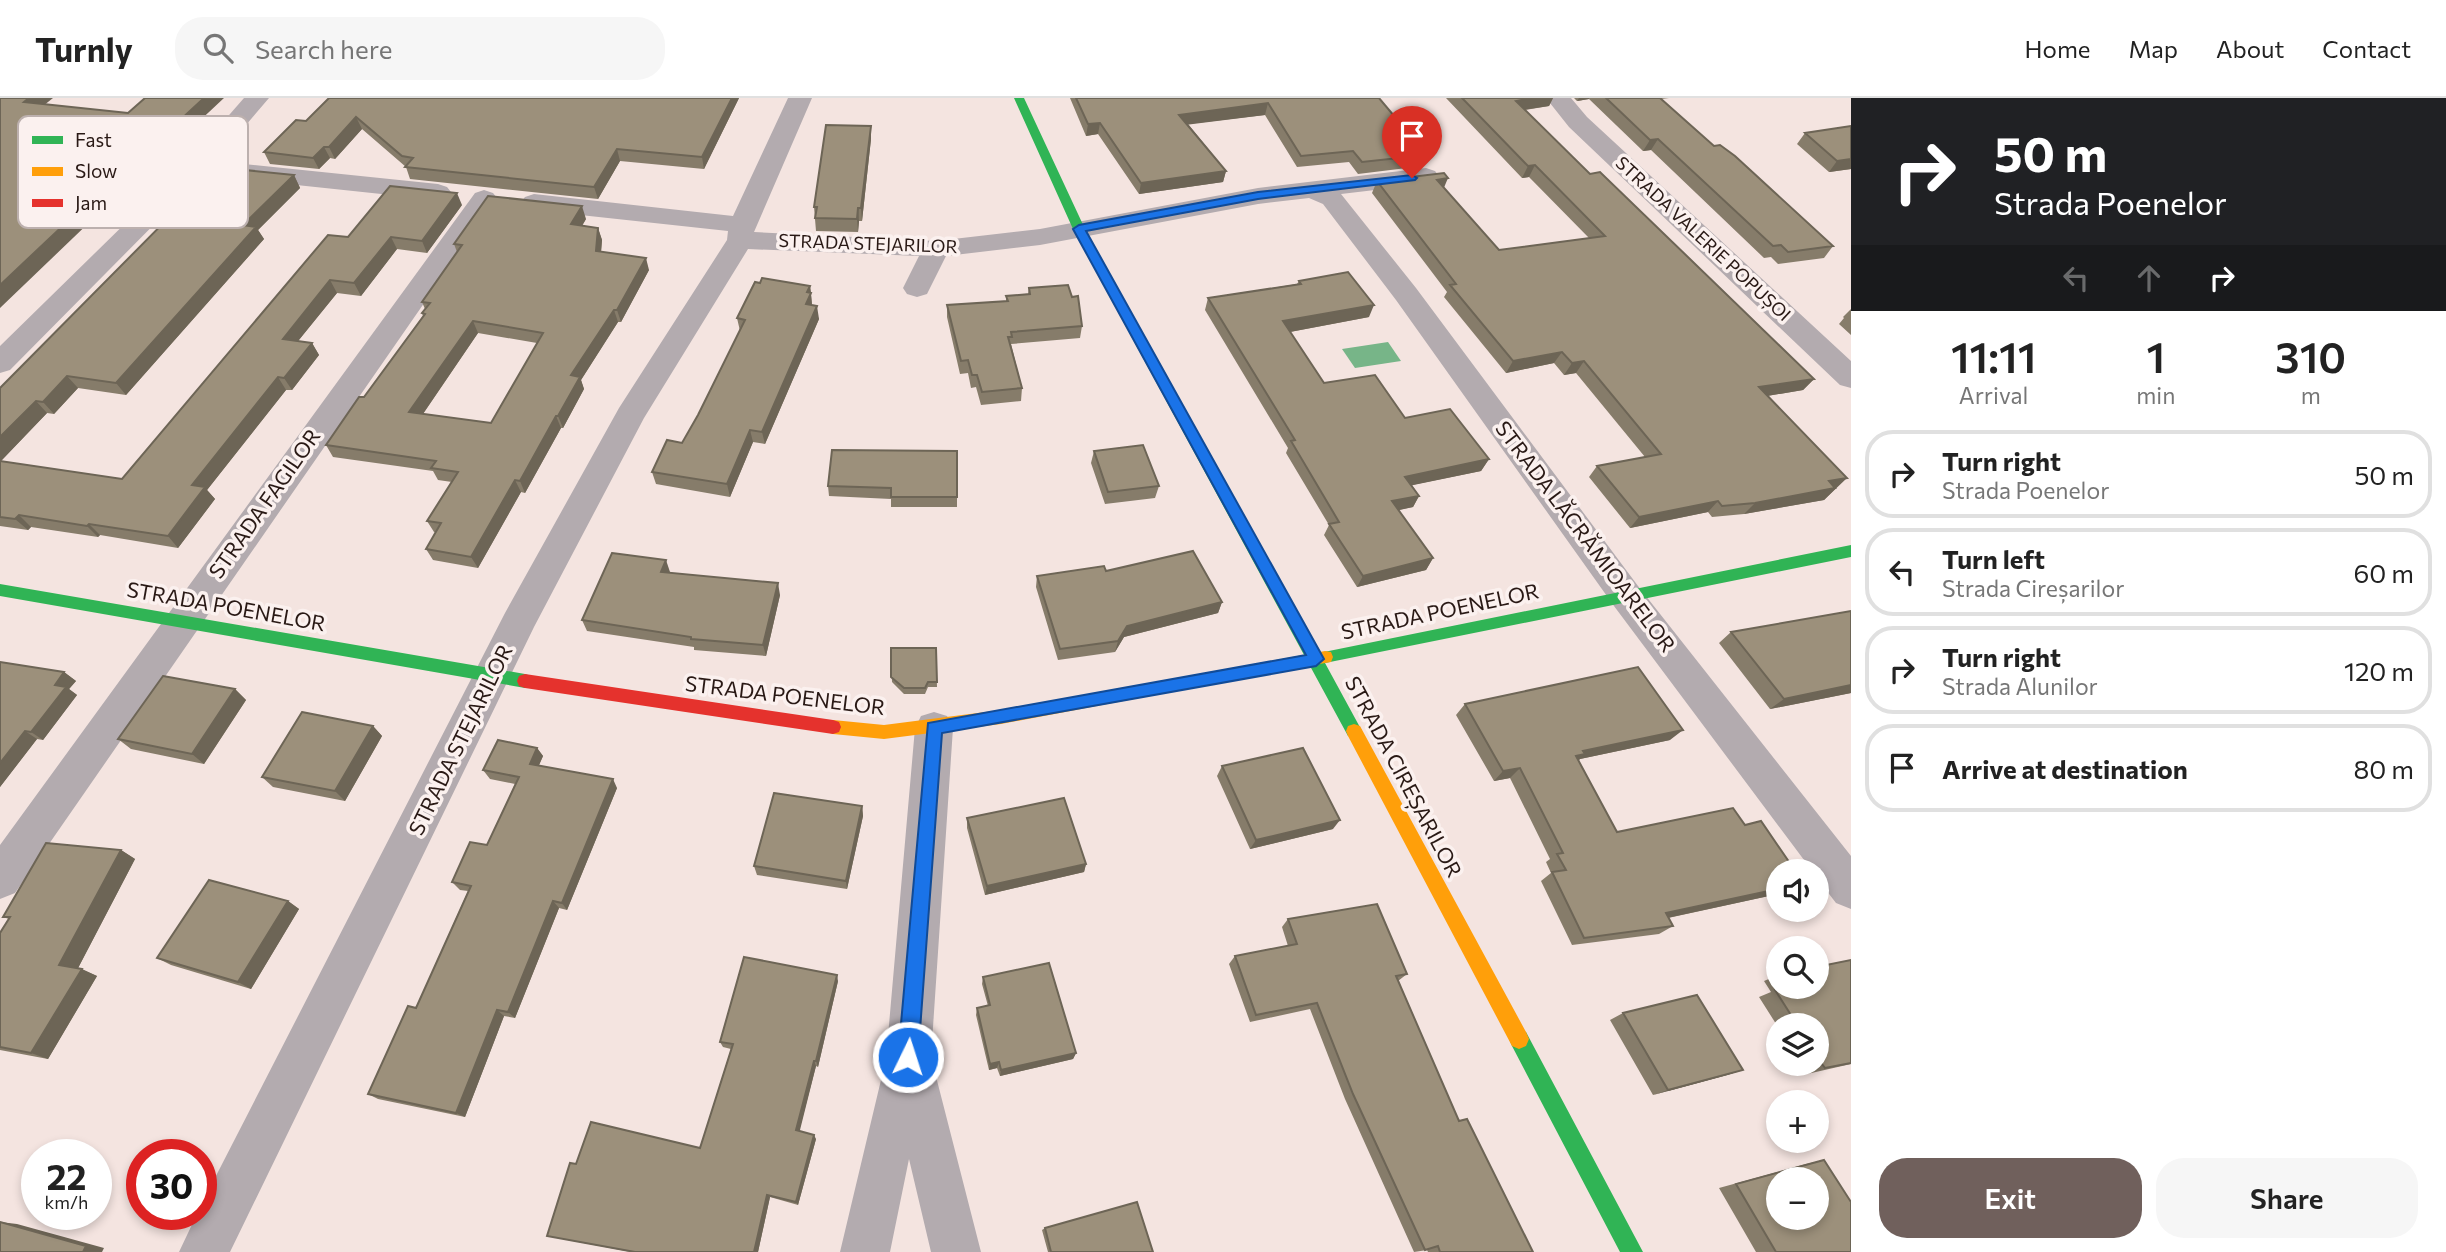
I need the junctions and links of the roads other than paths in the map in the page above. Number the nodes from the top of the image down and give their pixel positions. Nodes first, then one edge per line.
1 (257, 98) edge
2 (800, 98) edge
3 (1019, 98) edge
4 (1558, 98) edge
5 (241, 116) edge
6 (248, 173) edge
7 (1436, 174) edge
8 (1315, 191) junction
9 (484, 198) junction
10 (136, 228) edge
11 (1079, 229) junction
12 (741, 232) junction
13 (936, 250) junction
14 (917, 288) dead end
15 (0, 363) edge
16 (1851, 378) edge
17 (1851, 551) edge
18 (0, 590) edge
19 (1626, 596) junction
20 (182, 621) junction
21 (1316, 659) junction
22 (493, 676) junction
23 (934, 728) junction
24 (0, 879) edge
25 (1851, 889) edge
26 (908, 1057) junction
27 (204, 1252) edge
28 (864, 1252) edge
29 (956, 1252) edge
30 (1632, 1252) edge

1 - 5 street
2 - 12 street, STRADA STEJARILOR
3 - 11 street, STRADA CIREȘARILOR
4 - 16 street, STRADA VALERIE POPUȘOI
6 - 9 street
7 - 8 street, STRADA STEJARILOR
8 - 11 street, STRADA STEJARILOR
8 - 19 street, STRADA LĂCRĂMIOARELOR
9 - 12 street
9 - 20 street, STRADA FAGILOR
10 - 15 street
11 - 13 street, STRADA STEJARILOR
11 - 21 street, STRADA CIREȘARILOR
12 - 13 street, STRADA STEJARILOR
12 - 22 street, STRADA STEJARILOR
13 - 14 street
17 - 19 street, STRADA POENELOR
18 - 20 street, STRADA POENELOR
19 - 21 street, STRADA POENELOR
19 - 25 street, STRADA LĂCRĂMIOARELOR
20 - 22 street, STRADA POENELOR
20 - 24 street, STRADA FAGILOR
21 - 23 street, STRADA POENELOR
21 - 30 street, STRADA CIREȘARILOR
22 - 23 street, STRADA POENELOR
22 - 27 street, STRADA STEJARILOR
23 - 26 street
26 - 28 street
26 - 29 street

